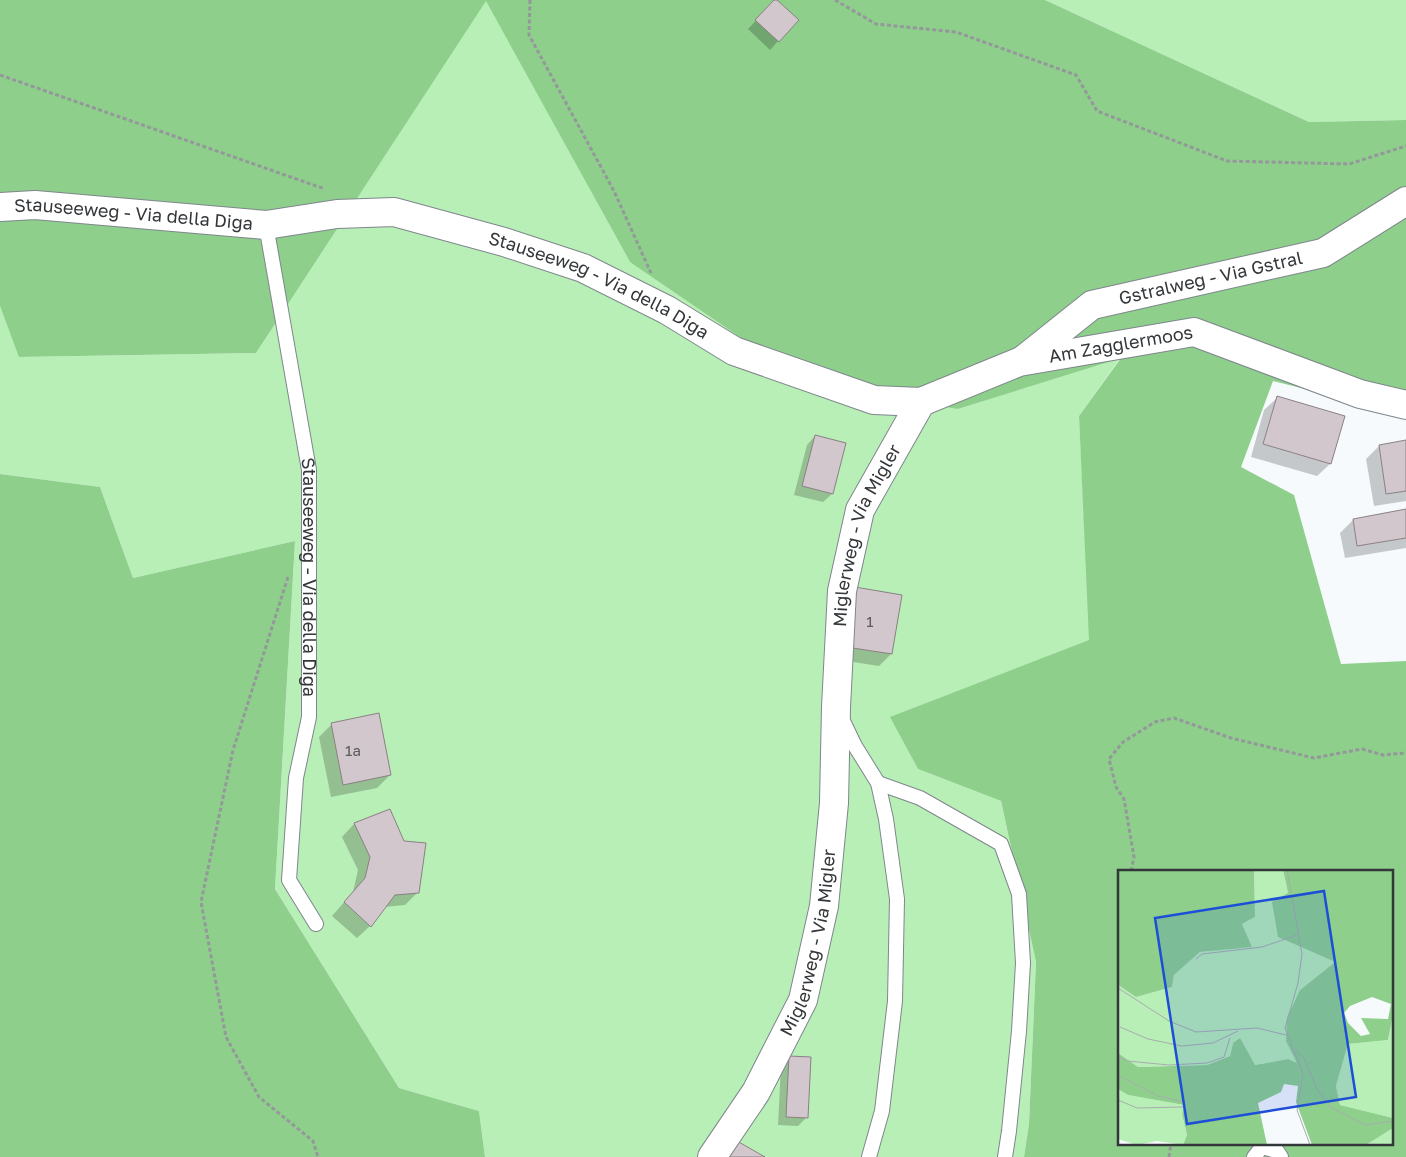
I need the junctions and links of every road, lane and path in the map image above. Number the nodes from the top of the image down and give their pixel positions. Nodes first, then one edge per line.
1 (530, 0) edge
2 (835, 0) edge
3 (0, 75) edge
4 (1406, 146) edge
5 (328, 190) dead end
6 (1406, 201) edge
7 (0, 207) edge
8 (266, 225) junction
9 (651, 274) dead end
10 (1019, 362) junction
11 (921, 402) junction
12 (1406, 405) edge
13 (289, 576) dead end
14 (836, 707) junction
15 (1406, 753) edge
16 (878, 783) junction
17 (1131, 870) edge
18 (316, 924) dead end
19 (1171, 1144) edge
20 (318, 1157) edge
21 (712, 1157) edge
22 (869, 1157) edge
23 (1005, 1157) edge
24 (1169, 1157) edge
25 (1254, 1157) edge
26 (1281, 1157) edge

1 - 9 path
2 - 4 path
3 - 5 path
6 - 10 street, Gstralweg - Via Gstral
7 - 8 street, Stauseeweg - Via della Diga
8 - 11 street, Stauseeweg - Via della Diga
8 - 18 lane, Stauseeweg - Via della Diga
10 - 11 street, Am Zagglermoos
10 - 12 street, Am Zagglermoos
11 - 14 street, Miglerweg - Via Migler
13 - 20 path
14 - 16 lane, Miglerweg - Via Migler
14 - 21 street, Miglerweg - Via Migler
15 - 17 path
16 - 22 lane, Miglerweg - Via Migler
16 - 23 lane
19 - 24 path
25 - 26 lane

